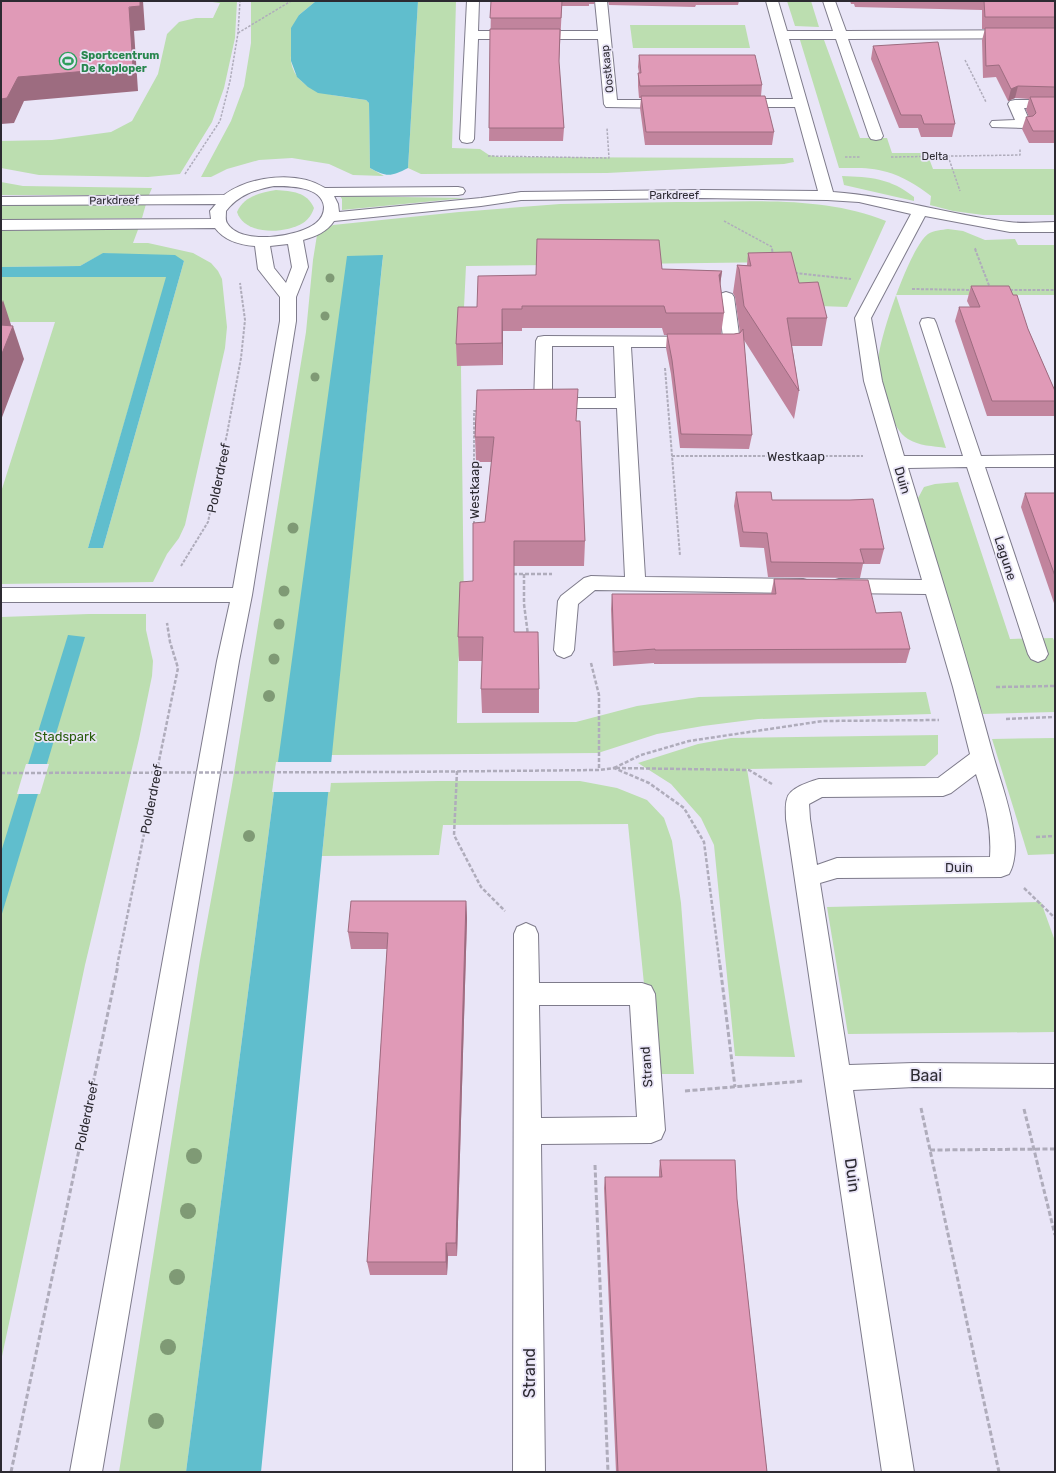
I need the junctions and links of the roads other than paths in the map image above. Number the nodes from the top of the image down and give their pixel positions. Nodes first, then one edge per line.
1 (473, 1) edge
2 (600, 1) edge
3 (772, 1) edge
4 (829, 1) edge
5 (840, 34) junction
6 (1055, 34) edge
7 (472, 35) junction
8 (604, 35) junction
9 (782, 35) junction
10 (802, 103) junction
11 (682, 104) edge
12 (722, 104) edge
13 (1055, 104) edge
14 (996, 124) dead end
15 (876, 136) dead end
16 (467, 139) road end
17 (323, 192) junction
18 (521, 196) junction
19 (826, 196) junction
20 (226, 199) junction
21 (1, 201) edge
22 (918, 215) junction
23 (330, 217) junction
24 (219, 223) junction
25 (1, 225) edge
26 (1055, 227) edge
27 (295, 238) junction
28 (262, 242) junction
29 (288, 297) junction
30 (726, 297) dead end
31 (928, 323) dead end
32 (622, 342) junction
33 (625, 403) junction
34 (896, 459) junction
35 (1055, 461) edge
36 (974, 462) junction
37 (635, 584) junction
38 (935, 587) junction
39 (1, 595) edge
40 (242, 595) junction
41 (564, 650) dead end
42 (1038, 654) dead end
43 (982, 758) junction
44 (806, 878) junction
45 (526, 934) road end
46 (527, 994) junction
47 (1055, 1076) edge
48 (838, 1078) junction
49 (527, 1131) junction
50 (86, 1472) edge
51 (529, 1472) edge
52 (898, 1472) edge

1 - 7 street
2 - 8 street, Oostkaap
3 - 9 street
4 - 5 street
5 - 6 street
5 - 9 street
5 - 15 street
7 - 8 street, Oostkaap
7 - 16 street
8 - 11 street, Oostkaap
9 - 10 street
10 - 12 street
10 - 19 street
13 - 14 street
17 - 18 street, Parkdreef
17 - 20 street
17 - 23 street
18 - 19 street, Parkdreef
18 - 23 street, Parkdreef
19 - 22 street, Parkdreef
20 - 21 street, Parkdreef
20 - 24 street
22 - 26 street, Parkdreef
22 - 34 street, Duin
23 - 27 street
24 - 25 street, Parkdreef
24 - 28 street
27 - 28 street
27 - 29 street
28 - 29 street
29 - 40 street
30 - 32 street
31 - 36 street, Lagune
32 - 33 street
32 - 33 street
33 - 37 street
34 - 36 street
34 - 38 street, Duin
35 - 36 street
36 - 42 street, Lagune
37 - 38 street
37 - 41 street
38 - 43 street, Duin
39 - 40 street
40 - 50 street
43 - 44 street, Duin
43 - 44 street, Duin
44 - 48 street, Duin
45 - 46 street, Strand
46 - 49 street, Strand
46 - 49 street, Strand
47 - 48 street, Baai
48 - 52 street, Duin
49 - 51 street, Strand

